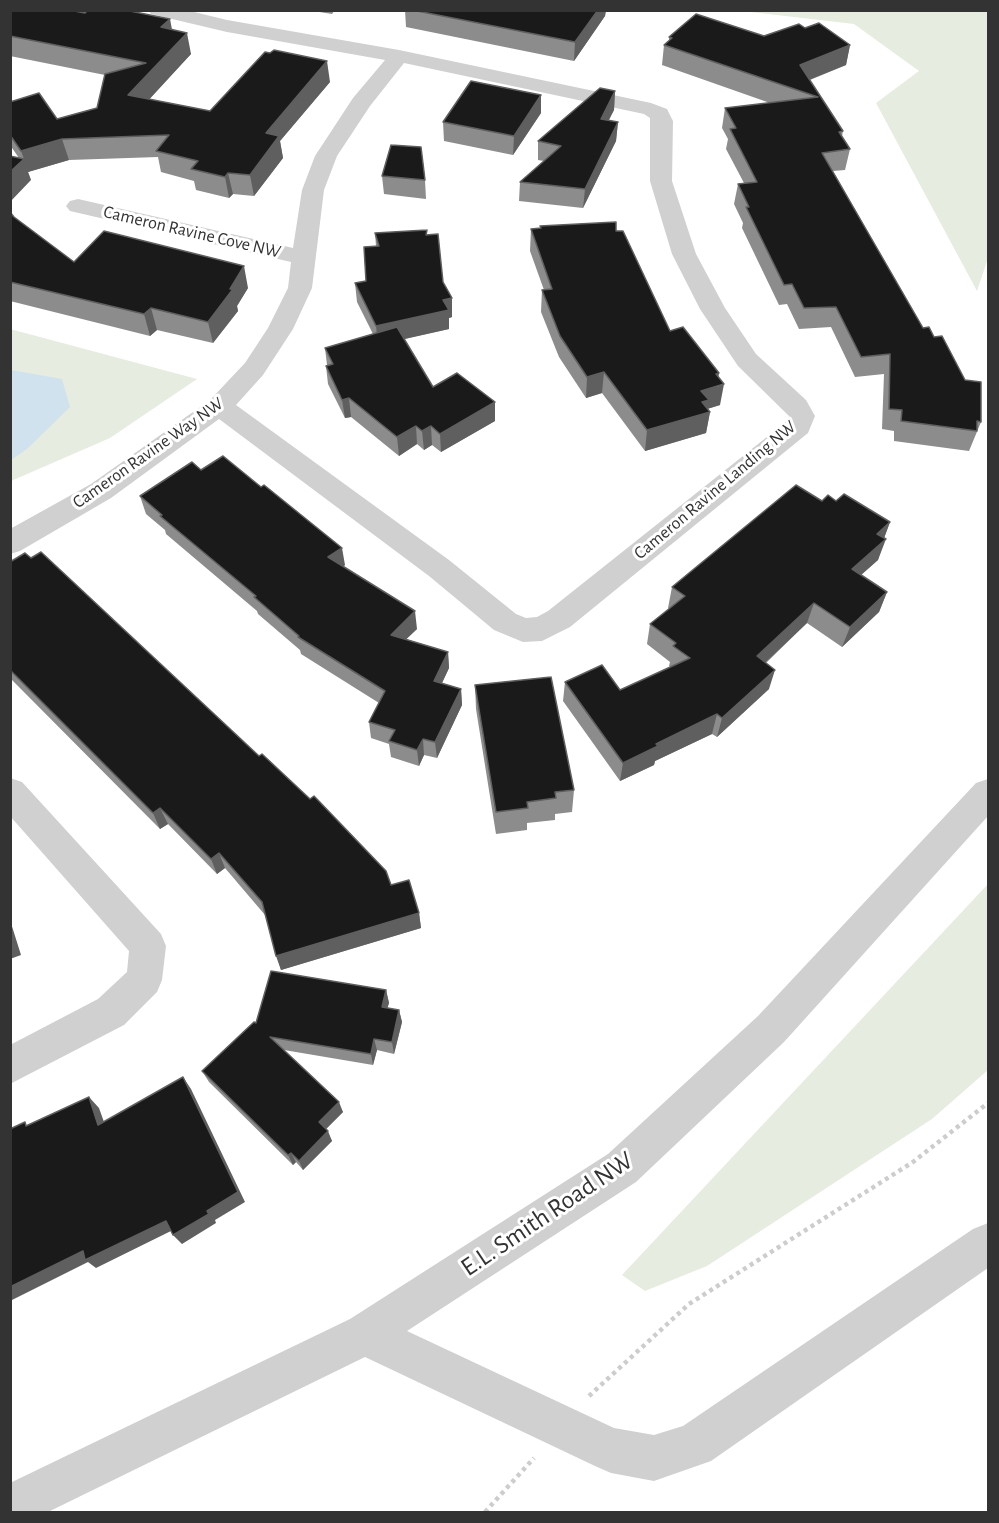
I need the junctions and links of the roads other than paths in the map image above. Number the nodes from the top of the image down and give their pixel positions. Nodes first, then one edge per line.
1 (158, 10) edge
2 (399, 56) junction
3 (78, 206) dead end
4 (305, 258) junction
5 (219, 406) junction
6 (10, 543) edge
7 (10, 792) edge
8 (988, 793) edge
9 (10, 1066) edge
10 (988, 1244) edge
11 (365, 1334) junction
12 (10, 1507) edge

1 - 2 street
2 - 4 street, Cameron Ravine Way NW
2 - 5 street, Cameron Ravine Landing NW
3 - 4 street, Cameron Ravine Cove NW
4 - 5 street, Cameron Ravine Way NW
5 - 6 street, Cameron Ravine Way NW
7 - 9 street
8 - 11 street, E.L. Smith Road NW
10 - 11 street
11 - 12 street, E.L. Smith Road NW

